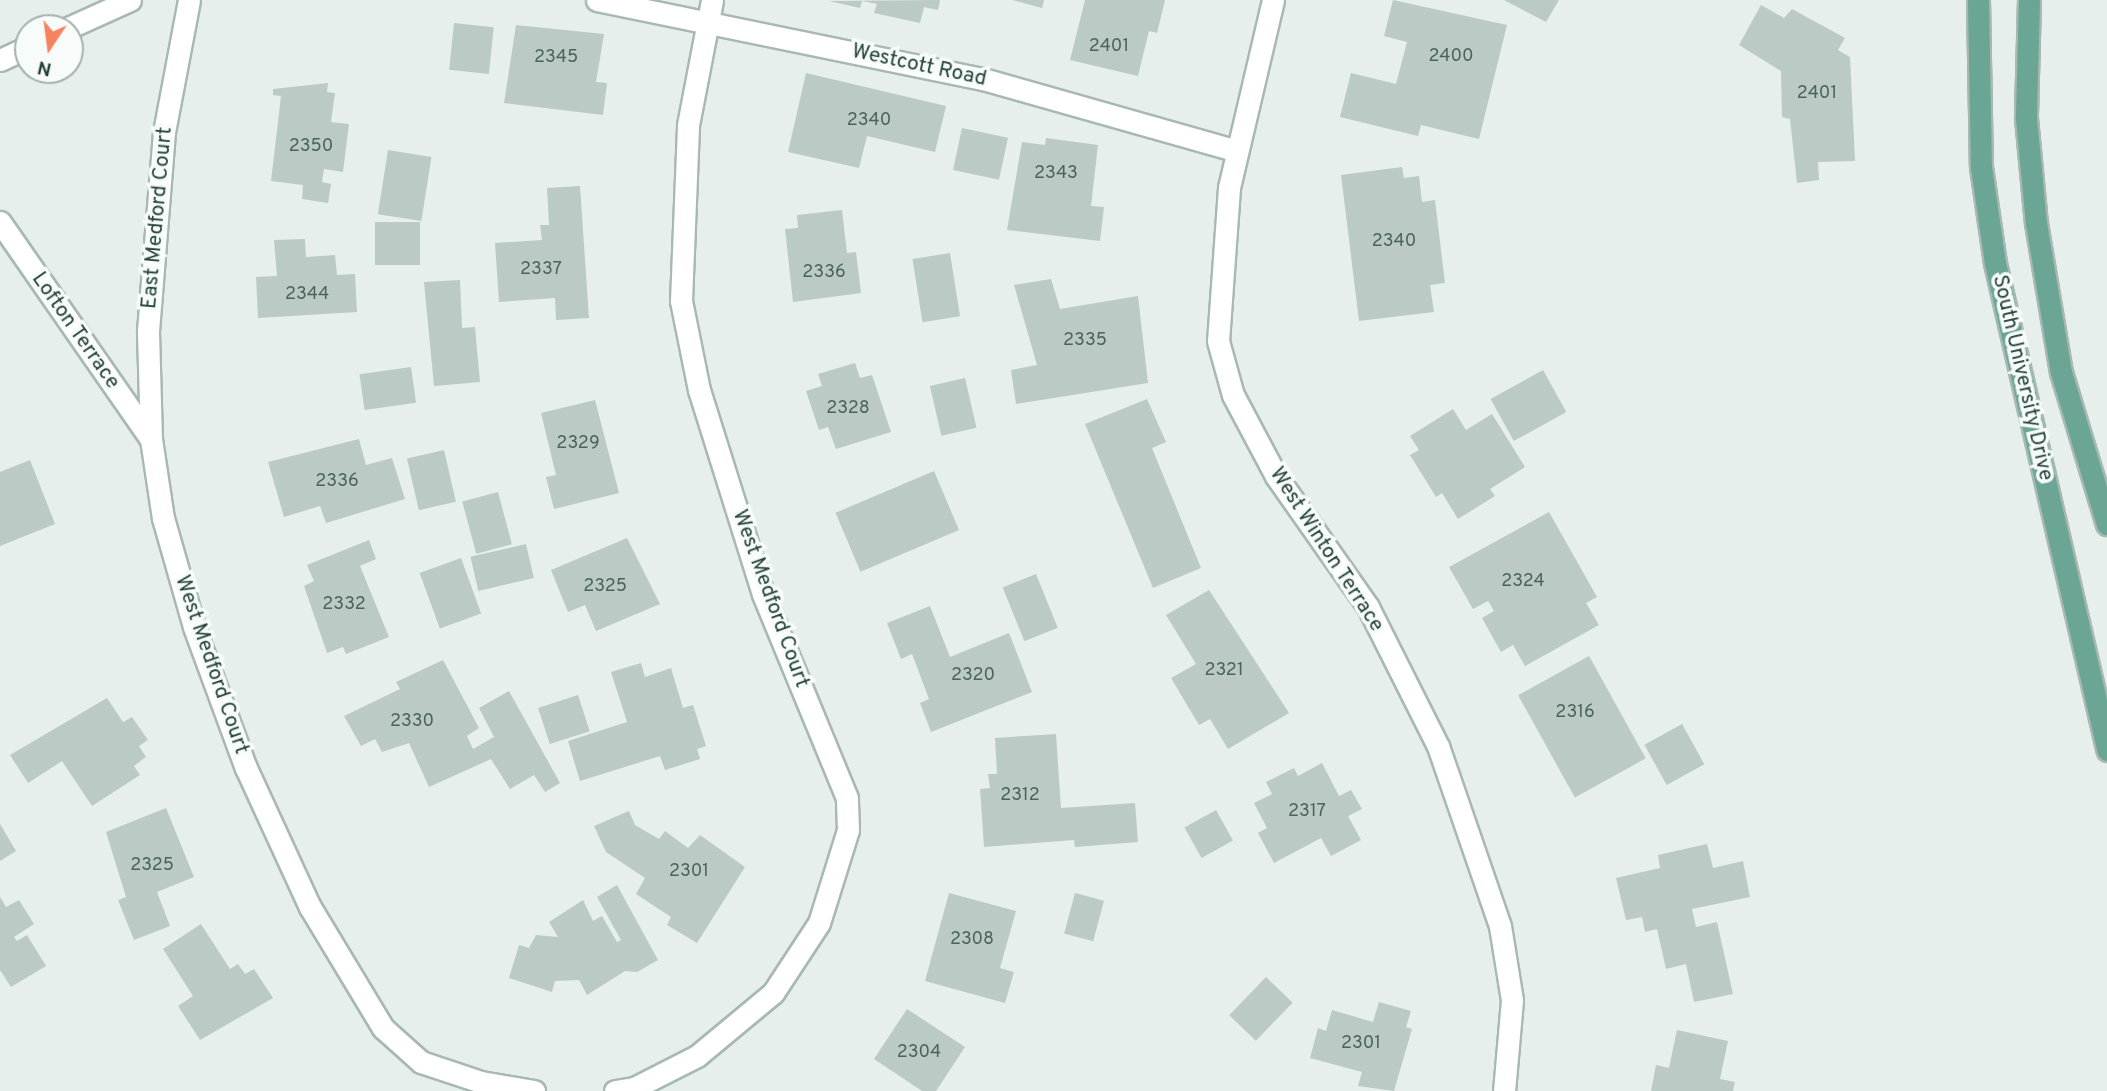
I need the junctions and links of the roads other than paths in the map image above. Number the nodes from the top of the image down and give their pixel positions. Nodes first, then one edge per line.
1 (130, 0) edge
2 (189, 0) edge
3 (597, 0) edge
4 (712, 0) edge
5 (1273, 0) edge
6 (1978, 0) edge
7 (2029, 0) edge
8 (84, 21) edge
9 (707, 22) junction
10 (1237, 151) junction
11 (0, 222) edge
12 (151, 439) junction
13 (2107, 524) edge
14 (2107, 750) edge
15 (534, 1091) edge
16 (615, 1091) edge
17 (1504, 1091) edge

1 - 8 street
2 - 12 street, East Medford Court
3 - 9 street, Westcott Road
4 - 9 street, West Medford Court
5 - 10 street, West Winton Terrace
6 - 14 main road, South University Drive
7 - 13 main road, South University Drive
9 - 10 street, Westcott Road
9 - 16 street, West Medford Court
10 - 17 street, West Winton Terrace
11 - 12 street, Lofton Terrace
12 - 15 street, West Medford Court

